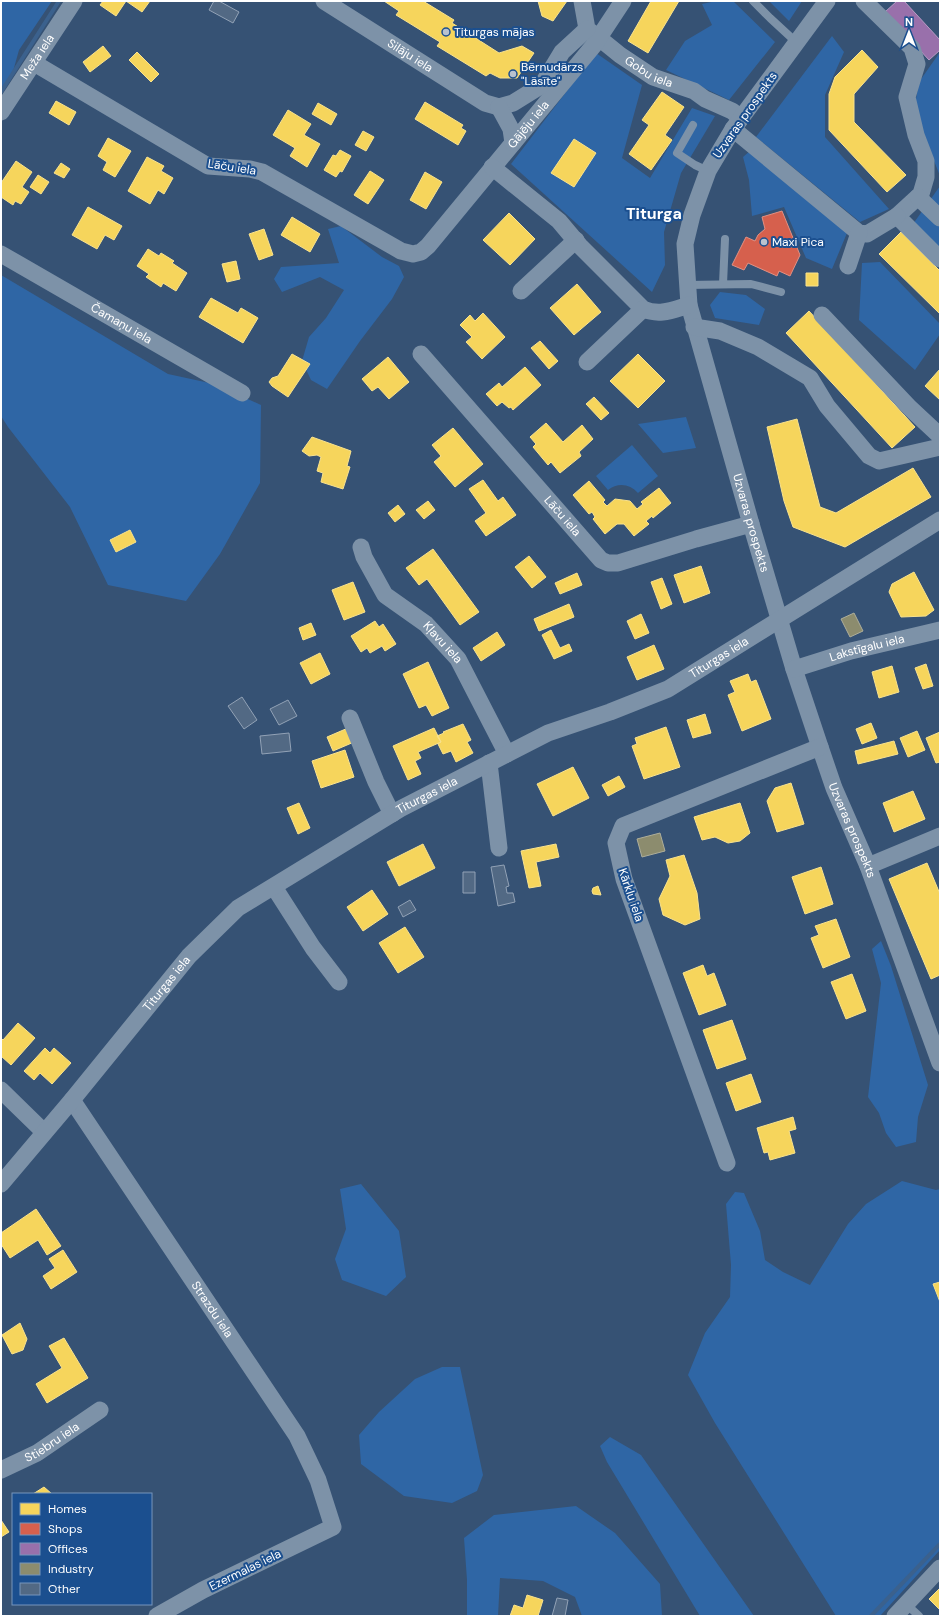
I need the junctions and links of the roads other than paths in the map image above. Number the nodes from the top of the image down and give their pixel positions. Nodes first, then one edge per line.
1 (74, 1) edge
2 (324, 1) edge
3 (582, 1) edge
4 (623, 1) edge
5 (753, 1) edge
6 (827, 1) edge
7 (864, 1) edge
8 (593, 33) junction
9 (796, 42) junction
10 (34, 62) junction
11 (499, 107) junction
12 (1, 112) edge
13 (737, 124) junction
14 (693, 125) dead end
15 (513, 143) junction
16 (492, 167) junction
17 (708, 171) junction
18 (918, 197) junction
19 (897, 216) junction
20 (940, 218) edge
21 (859, 233) junction
22 (725, 239) dead end
23 (576, 240) junction
24 (1, 254) edge
25 (413, 254) joint
26 (940, 259) edge
27 (848, 266) dead end
28 (723, 284) junction
29 (687, 285) junction
30 (521, 291) dead end
31 (781, 292) dead end
32 (689, 304) junction
33 (643, 309) junction
34 (822, 315) dead end
35 (694, 327) junction
36 (421, 354) dead end
37 (586, 362) dead end
38 (242, 393) dead end
39 (940, 436) edge
40 (940, 447) edge
41 (940, 520) edge
42 (751, 524) junction
43 (361, 547) dead end
44 (780, 619) junction
45 (940, 630) edge
46 (794, 669) junction
47 (350, 718) dead end
48 (820, 747) junction
49 (506, 754) junction
50 (489, 764) junction
51 (392, 814) junction
52 (940, 836) edge
53 (499, 848) dead end
54 (868, 866) junction
55 (274, 887) junction
56 (339, 982) dead end
57 (940, 1063) edge
58 (1, 1090) edge
59 (72, 1100) junction
60 (44, 1132) junction
61 (727, 1163) dead end
62 (1, 1184) edge
63 (100, 1410) dead end
64 (1, 1470) edge
65 (333, 1527) joint
66 (940, 1568) edge
67 (906, 1604) junction
68 (157, 1616) edge
69 (895, 1616) edge
70 (919, 1616) edge

1 - 10 street, Meža iela
2 - 11 street, Silāju iela
3 - 8 street
4 - 8 street, Gājēju iela
5 - 9 lane
6 - 9 street, Uzvaras prospekts
7 - 18 street
8 - 11 street
8 - 13 street, Gobu iela
8 - 15 street, Gājēju iela
9 - 13 street, Uzvaras prospekts
10 - 12 street, Meža iela
10 - 25 street, Lāču iela
11 - 15 street
13 - 17 street, Uzvaras prospekts
13 - 21 street, Gobu iela
14 - 17 lane
15 - 16 street, Gājēju iela
16 - 23 street
16 - 25 street, Gājēju iela
17 - 29 street, Uzvaras prospekts
18 - 19 street
18 - 20 street
19 - 21 street
19 - 26 street
21 - 27 street
22 - 28 lane
23 - 30 street
23 - 33 street
24 - 38 street, Čamaņu iela
28 - 29 lane
28 - 31 lane
29 - 32 street, Uzvaras prospekts
32 - 33 street
32 - 35 street, Uzvaras prospekts
33 - 37 street
34 - 39 street
35 - 40 street
35 - 42 street, Uzvaras prospekts
36 - 42 street, Lāču iela
41 - 44 street, Titurgas iela
42 - 44 street, Uzvaras prospekts
43 - 49 street, Kļavu iela
44 - 46 street, Uzvaras prospekts
44 - 49 street, Titurgas iela
45 - 46 street, Lakstīgalu iela
46 - 48 street, Uzvaras prospekts
47 - 51 street
48 - 54 street, Uzvaras prospekts
48 - 61 street, Kārklu iela
49 - 50 street, Titurgas iela
50 - 51 street, Titurgas iela
50 - 53 street
51 - 55 street, Titurgas iela
52 - 54 street
54 - 57 street, Uzvaras prospekts
55 - 56 street
55 - 59 street, Titurgas iela
58 - 60 street
59 - 60 street, Titurgas iela
59 - 65 street, Strazdu iela
60 - 62 street, Titurgas iela
63 - 64 street, Stiebru iela
65 - 68 street, Ezermalas iela
66 - 67 street
67 - 69 street
67 - 70 lane

